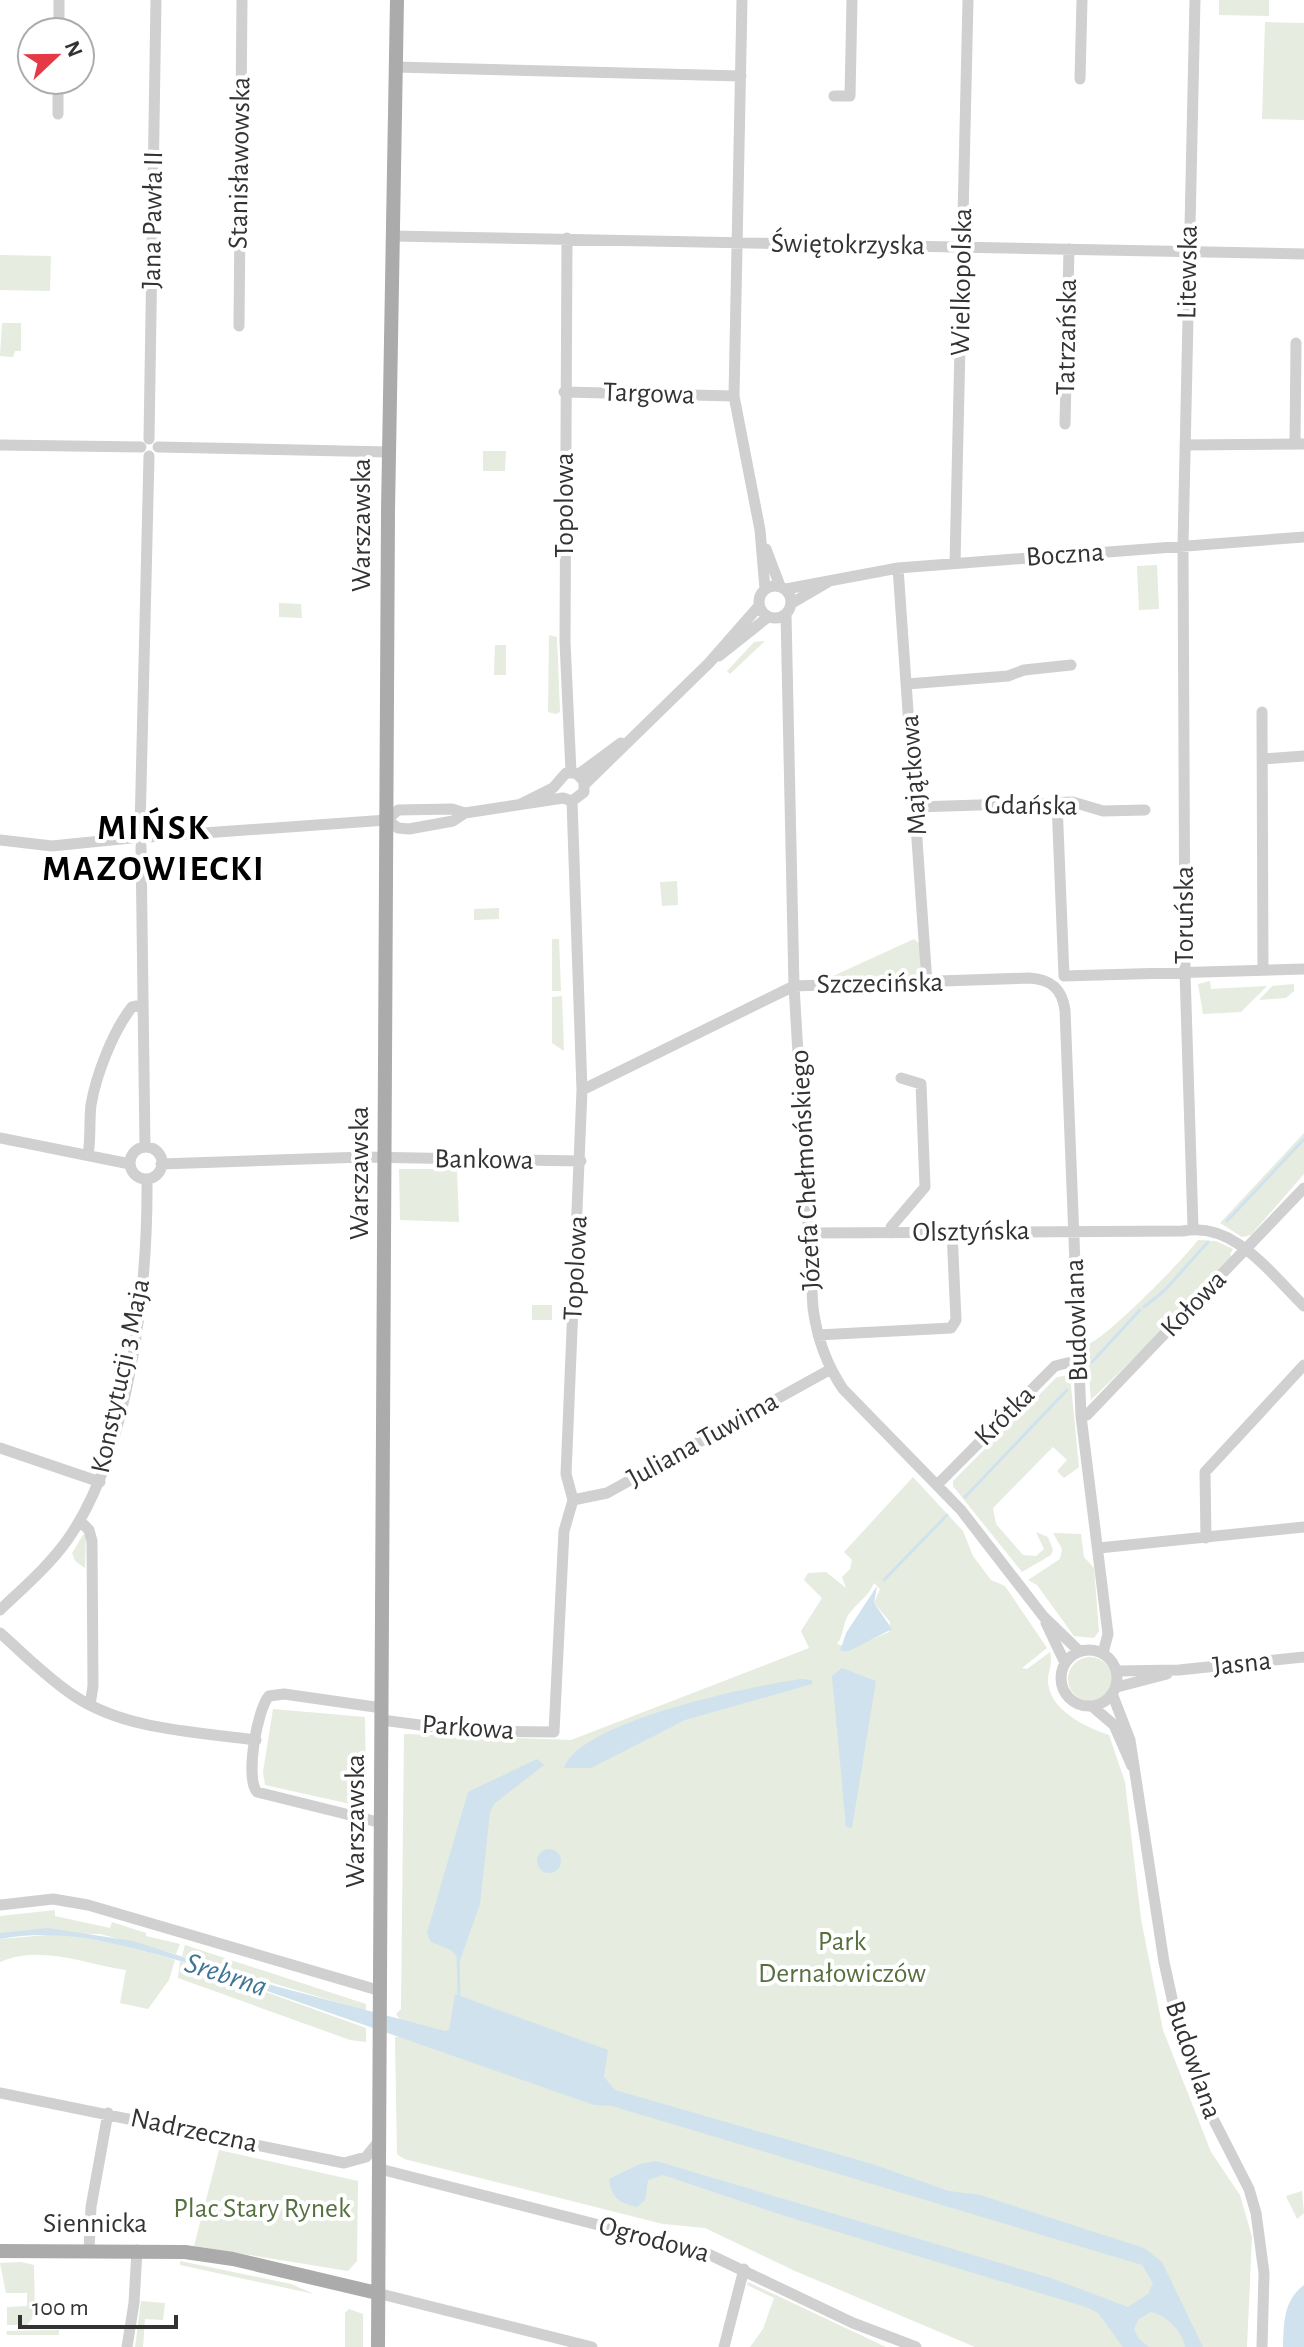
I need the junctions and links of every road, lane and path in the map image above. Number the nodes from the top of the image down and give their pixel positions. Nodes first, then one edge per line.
1 (156, 0) edge
2 (242, 0) edge
3 (397, 0) edge
4 (742, 0) edge
5 (852, 0) edge
6 (968, 0) edge
7 (1082, 0) edge
8 (1195, 0) edge
9 (396, 67) junction
10 (741, 76) junction
11 (1080, 79) dead end
12 (58, 96) edge
13 (834, 96) dead end
14 (58, 114) dead end
15 (392, 236) junction
16 (567, 238) junction
17 (737, 242) junction
18 (963, 247) junction
19 (1069, 249) junction
20 (1188, 252) junction
21 (1304, 254) edge
22 (239, 326) dead end
23 (1296, 343) dead end
24 (564, 392) junction
25 (734, 396) junction
26 (1065, 424) dead end
27 (1300, 444) edge
28 (0, 445) edge
29 (1185, 445) junction
30 (149, 448) junction
31 (389, 452) junction
32 (760, 530) junction
33 (1304, 537) edge
34 (1183, 545) junction
35 (955, 563) junction
36 (898, 568) junction
37 (828, 582) junction
38 (783, 587) junction
39 (765, 589) junction
40 (759, 606) junction
41 (780, 613) junction
42 (709, 663) junction
43 (1071, 665) dead end
44 (907, 684) junction
45 (1262, 712) dead end
46 (634, 733) junction
47 (570, 753) junction
48 (1304, 756) edge
49 (1263, 759) junction
50 (595, 762) junction
51 (578, 777) junction
52 (557, 784) junction
53 (568, 800) junction
54 (1057, 802) junction
55 (521, 804) junction
56 (916, 807) junction
57 (1145, 810) dead end
58 (465, 813) junction
59 (387, 820) junction
60 (140, 837) junction
61 (0, 840) edge
62 (1304, 969) edge
63 (1263, 970) junction
64 (1185, 972) junction
65 (1064, 976) junction
66 (927, 983) junction
67 (794, 986) junction
68 (1056, 987) junction
69 (142, 1005) junction
70 (901, 1078) dead end
71 (582, 1090) junction
72 (0, 1138) edge
73 (145, 1147) junction
74 (88, 1155) junction
75 (387, 1157) junction
76 (581, 1161) junction
77 (130, 1164) junction
78 (161, 1164) junction
79 (147, 1179) junction
80 (1304, 1188) edge
81 (1193, 1227) junction
82 (952, 1231) junction
83 (1074, 1231) junction
84 (809, 1233) junction
85 (891, 1233) junction
86 (1245, 1249) junction
87 (1304, 1306) edge
88 (818, 1335) junction
89 (1079, 1360) junction
90 (1304, 1365) edge
91 (831, 1369) junction
92 (1081, 1416) junction
93 (0, 1448) edge
94 (100, 1482) junction
95 (938, 1484) junction
96 (573, 1500) junction
97 (80, 1521) junction
98 (1304, 1527) edge
99 (1206, 1538) junction
100 (1099, 1548) junction
101 (0, 1610) edge
102 (1043, 1616) junction
103 (0, 1633) edge
104 (1079, 1651) junction
105 (1103, 1653) junction
106 (1304, 1657) edge
107 (1065, 1663) junction
108 (1179, 1670) junction
109 (1117, 1671) junction
110 (1115, 1692) junction
111 (90, 1705) junction
112 (1093, 1707) junction
113 (382, 1714) junction
114 (554, 1732) joint
115 (256, 1740) junction
116 (1133, 1766) junction
117 (382, 1823) junction
118 (0, 1905) edge
119 (381, 1999) junction
120 (0, 2093) edge
121 (108, 2113) junction
122 (379, 2141) junction
123 (380, 2169) junction
124 (89, 2250) junction
125 (137, 2250) junction
126 (0, 2251) edge
127 (744, 2269) junction
128 (377, 2293) junction
129 (127, 2347) edge
130 (378, 2347) edge
131 (592, 2347) edge
132 (724, 2347) edge
133 (916, 2347) edge
134 (1262, 2347) edge

1 - 30 street, Jana Pawła II
2 - 22 street, Stanisławowska
3 - 9 main road, Warszawska
4 - 10 street
5 - 13 street
6 - 18 street, Wielkopolska
7 - 11 street
8 - 20 street, Litewska
9 - 10 street
9 - 15 main road, Warszawska
10 - 17 street
12 - 14 street
15 - 16 street, Świętokrzyska
15 - 31 main road, Warszawska
16 - 17 street, Świętokrzyska
16 - 24 street, Topolowa
17 - 18 street, Świętokrzyska
17 - 25 street
18 - 19 street, Świętokrzyska
18 - 35 street, Wielkopolska
19 - 20 street, Świętokrzyska
19 - 26 street, Tatrzańska
20 - 21 street, Świętokrzyska
20 - 29 street, Litewska
23 - 27 street
24 - 25 street, Targowa
24 - 47 street, Topolowa
25 - 32 street
27 - 29 street
28 - 30 street
29 - 34 street, Litewska
30 - 31 street
30 - 60 street, Jana Pawła II
31 - 59 main road, Warszawska
32 - 38 street
32 - 39 street
33 - 34 street, Boczna
34 - 35 street, Boczna
34 - 64 street, Toruńska
35 - 36 street, Boczna
36 - 37 street, Boczna
36 - 44 street, Majątkowa
37 - 38 street, Boczna
37 - 41 street, Boczna
38 - 39 street, Boczna
38 - 41 street
39 - 40 street
40 - 41 street
40 - 42 street
41 - 42 street, Boczna
41 - 67 street, Józefa Chełmońskiego
42 - 46 street
43 - 44 street
44 - 56 street, Majątkowa
45 - 49 street
46 - 50 street
46 - 51 street
47 - 50 street
47 - 51 street, Topolowa
48 - 49 street
49 - 63 street
50 - 51 street
51 - 52 street
51 - 53 street
52 - 53 street
52 - 55 street
53 - 55 street
53 - 71 street, Topolowa
54 - 56 street, Gdańska
54 - 57 street, Gdańska
54 - 65 street
55 - 58 street
56 - 66 street, Majątkowa
58 - 59 street
58 - 59 street
59 - 60 street
59 - 75 main road, Warszawska
60 - 61 street
60 - 69 street
62 - 63 street
63 - 64 street
64 - 65 street
64 - 81 street, Toruńska
65 - 68 street
66 - 67 street, Szczecińska
66 - 68 street, Szczecińska
67 - 71 street, Szczecińska
67 - 84 street, Józefa Chełmońskiego
68 - 83 street, Budowlana
69 - 73 street
69 - 74 street
70 - 85 street, Olsztyńska
71 - 76 street, Topolowa
72 - 74 street
73 - 77 street
73 - 78 street
74 - 77 street
75 - 76 street, Bankowa
75 - 78 street, Bankowa
75 - 113 main road, Warszawska
76 - 96 street, Topolowa
77 - 79 street
78 - 79 street
79 - 94 street, Konstytucji 3 Maja
80 - 86 street, Kołowa
81 - 83 street, Olsztyńska
81 - 86 street
82 - 83 street, Olsztyńska
82 - 85 street, Olsztyńska
82 - 88 street
83 - 89 street, Budowlana
84 - 85 street, Olsztyńska
84 - 88 street, Józefa Chełmońskiego
86 - 87 street
86 - 92 street, Kołowa
88 - 91 street, Józefa Chełmońskiego
89 - 92 street, Budowlana
89 - 95 street, Krótka
90 - 99 street
91 - 95 street, Józefa Chełmońskiego
91 - 96 street, Juliana Tuwima
92 - 100 street, Budowlana
93 - 94 street
94 - 97 street, Konstytucji 3 Maja
95 - 102 street, Józefa Chełmońskiego
96 - 114 street, Topolowa
97 - 101 street, Konstytucji 3 Maja
97 - 111 street
98 - 99 street
99 - 100 street
100 - 105 street, Budowlana
102 - 104 street, Józefa Chełmońskiego
102 - 107 street, Józefa Chełmońskiego
103 - 111 street
104 - 105 street
104 - 107 street
105 - 109 street
106 - 108 street, Jasna
107 - 112 street
108 - 109 street, Jasna
108 - 110 street, Jasna
109 - 110 street
110 - 112 street
110 - 116 street, Budowlana
111 - 115 street
112 - 116 street, Budowlana
113 - 114 street, Parkowa
113 - 115 street, Parkowa
113 - 117 main road, Warszawska
115 - 117 street, Parkowa
116 - 134 street, Budowlana
117 - 119 main road, Warszawska
118 - 119 street
119 - 122 main road, Warszawska
120 - 121 street, Nadrzeczna
121 - 122 street, Nadrzeczna
121 - 124 street
122 - 123 main road, Warszawska
123 - 127 street, Ogrodowa
123 - 128 main road, Warszawska
124 - 125 main road, Siennicka
124 - 126 main road, Siennicka
125 - 128 main road, Siennicka
125 - 129 street
127 - 132 street
127 - 133 street, Ogrodowa
128 - 130 main road, Warszawska
128 - 131 street

